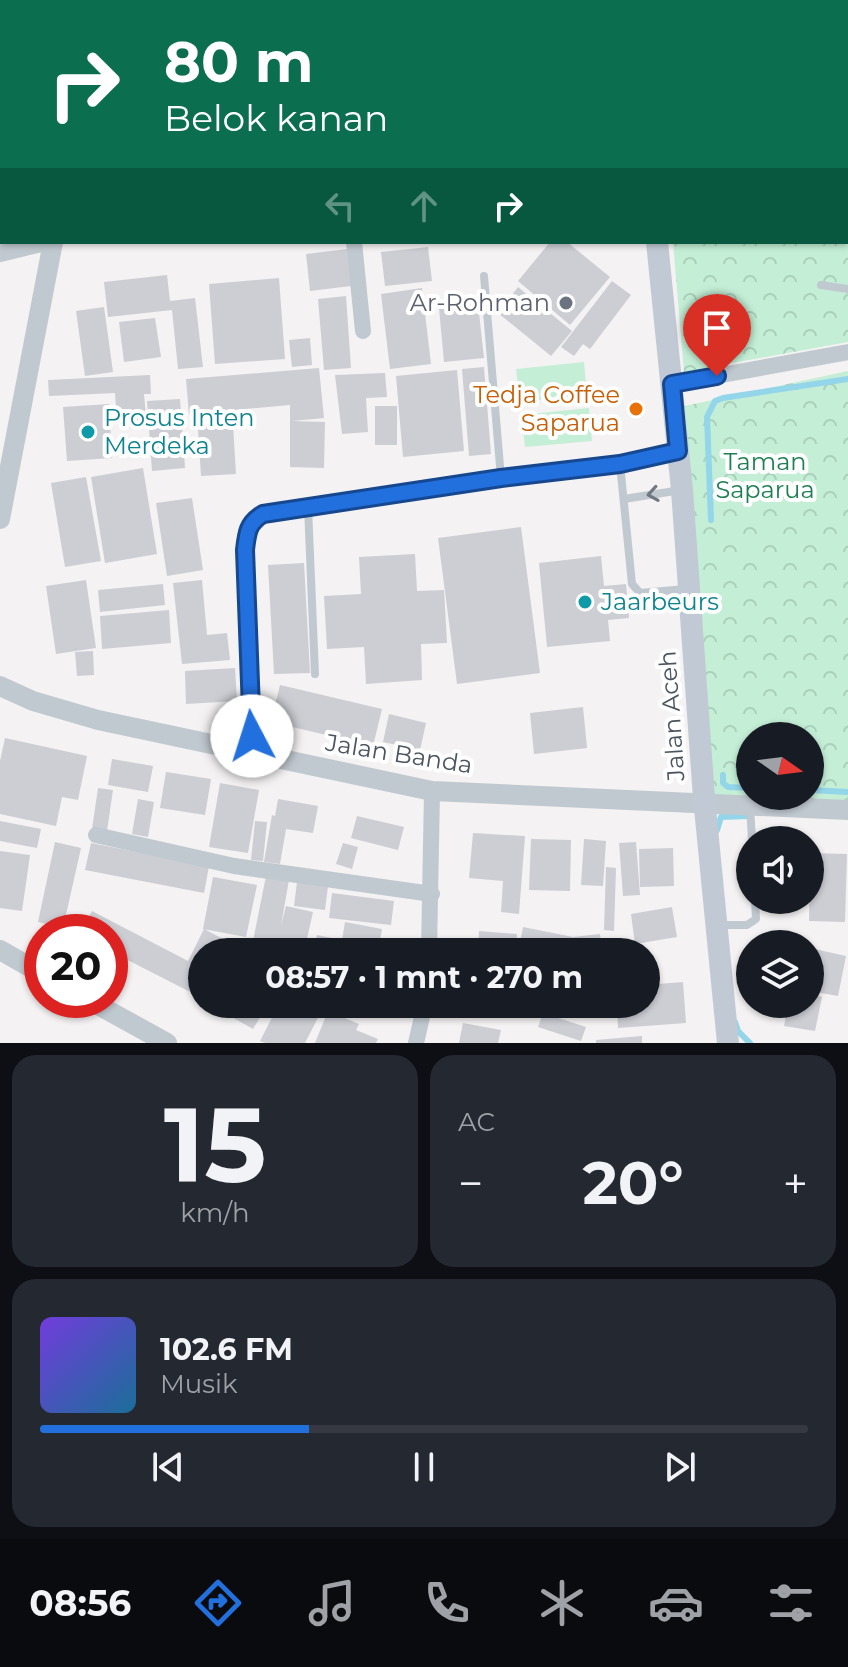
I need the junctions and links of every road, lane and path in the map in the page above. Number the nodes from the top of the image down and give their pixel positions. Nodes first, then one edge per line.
1 (33, 244) edge
2 (53, 244) edge
3 (354, 244) edge
4 (657, 244) edge
5 (0, 252) edge
6 (484, 276) dead end
7 (821, 285) dead end
8 (848, 289) edge
9 (363, 331) dead end
10 (848, 352) edge
11 (672, 384) junction
12 (678, 451) junction
13 (620, 464) junction
14 (501, 478) junction
15 (682, 490) junction
16 (624, 499) junction
17 (308, 507) junction
18 (0, 519) edge
19 (689, 589) junction
20 (315, 674) dead end
21 (0, 686) edge
22 (254, 755) junction
23 (432, 791) junction
24 (705, 805) junction
25 (736, 806) edge
26 (824, 809) edge
27 (848, 810) edge
28 (96, 835) dead end
29 (432, 894) junction
30 (756, 914) edge
31 (716, 925) junction
32 (430, 938) edge
33 (0, 950) edge
34 (24, 964) edge
35 (122, 1018) edge
36 (422, 1018) edge
37 (167, 1043) edge
38 (416, 1043) edge
39 (728, 1043) edge

1 - 5 street
2 - 18 street
3 - 9 street
4 - 11 main road, Jalan Aceh
6 - 14 lane
7 - 8 lane
10 - 11 street
11 - 12 main road, Jalan Aceh
12 - 13 lane
12 - 15 main road, Jalan Aceh
13 - 14 lane
13 - 16 lane
14 - 17 lane
15 -> 16 lane
15 - 19 main road, Jalan Aceh
16 - 19 lane
17 - 20 lane
17 - 22 lane
19 - 24 main road, Jalan Aceh
21 - 22 street, Jalan Banda
22 - 23 street, Jalan Banda
23 - 24 street, Jalan Banda
23 - 29 street
24 - 25 street, Jalan Banda
24 - 31 main road, Jalan Aceh
26 - 27 street, Jalan Banda
28 - 29 street
29 - 32 street
30 - 31 lane
31 - 39 main road, Jalan Aceh
33 - 34 street
35 - 37 street
36 - 38 street

